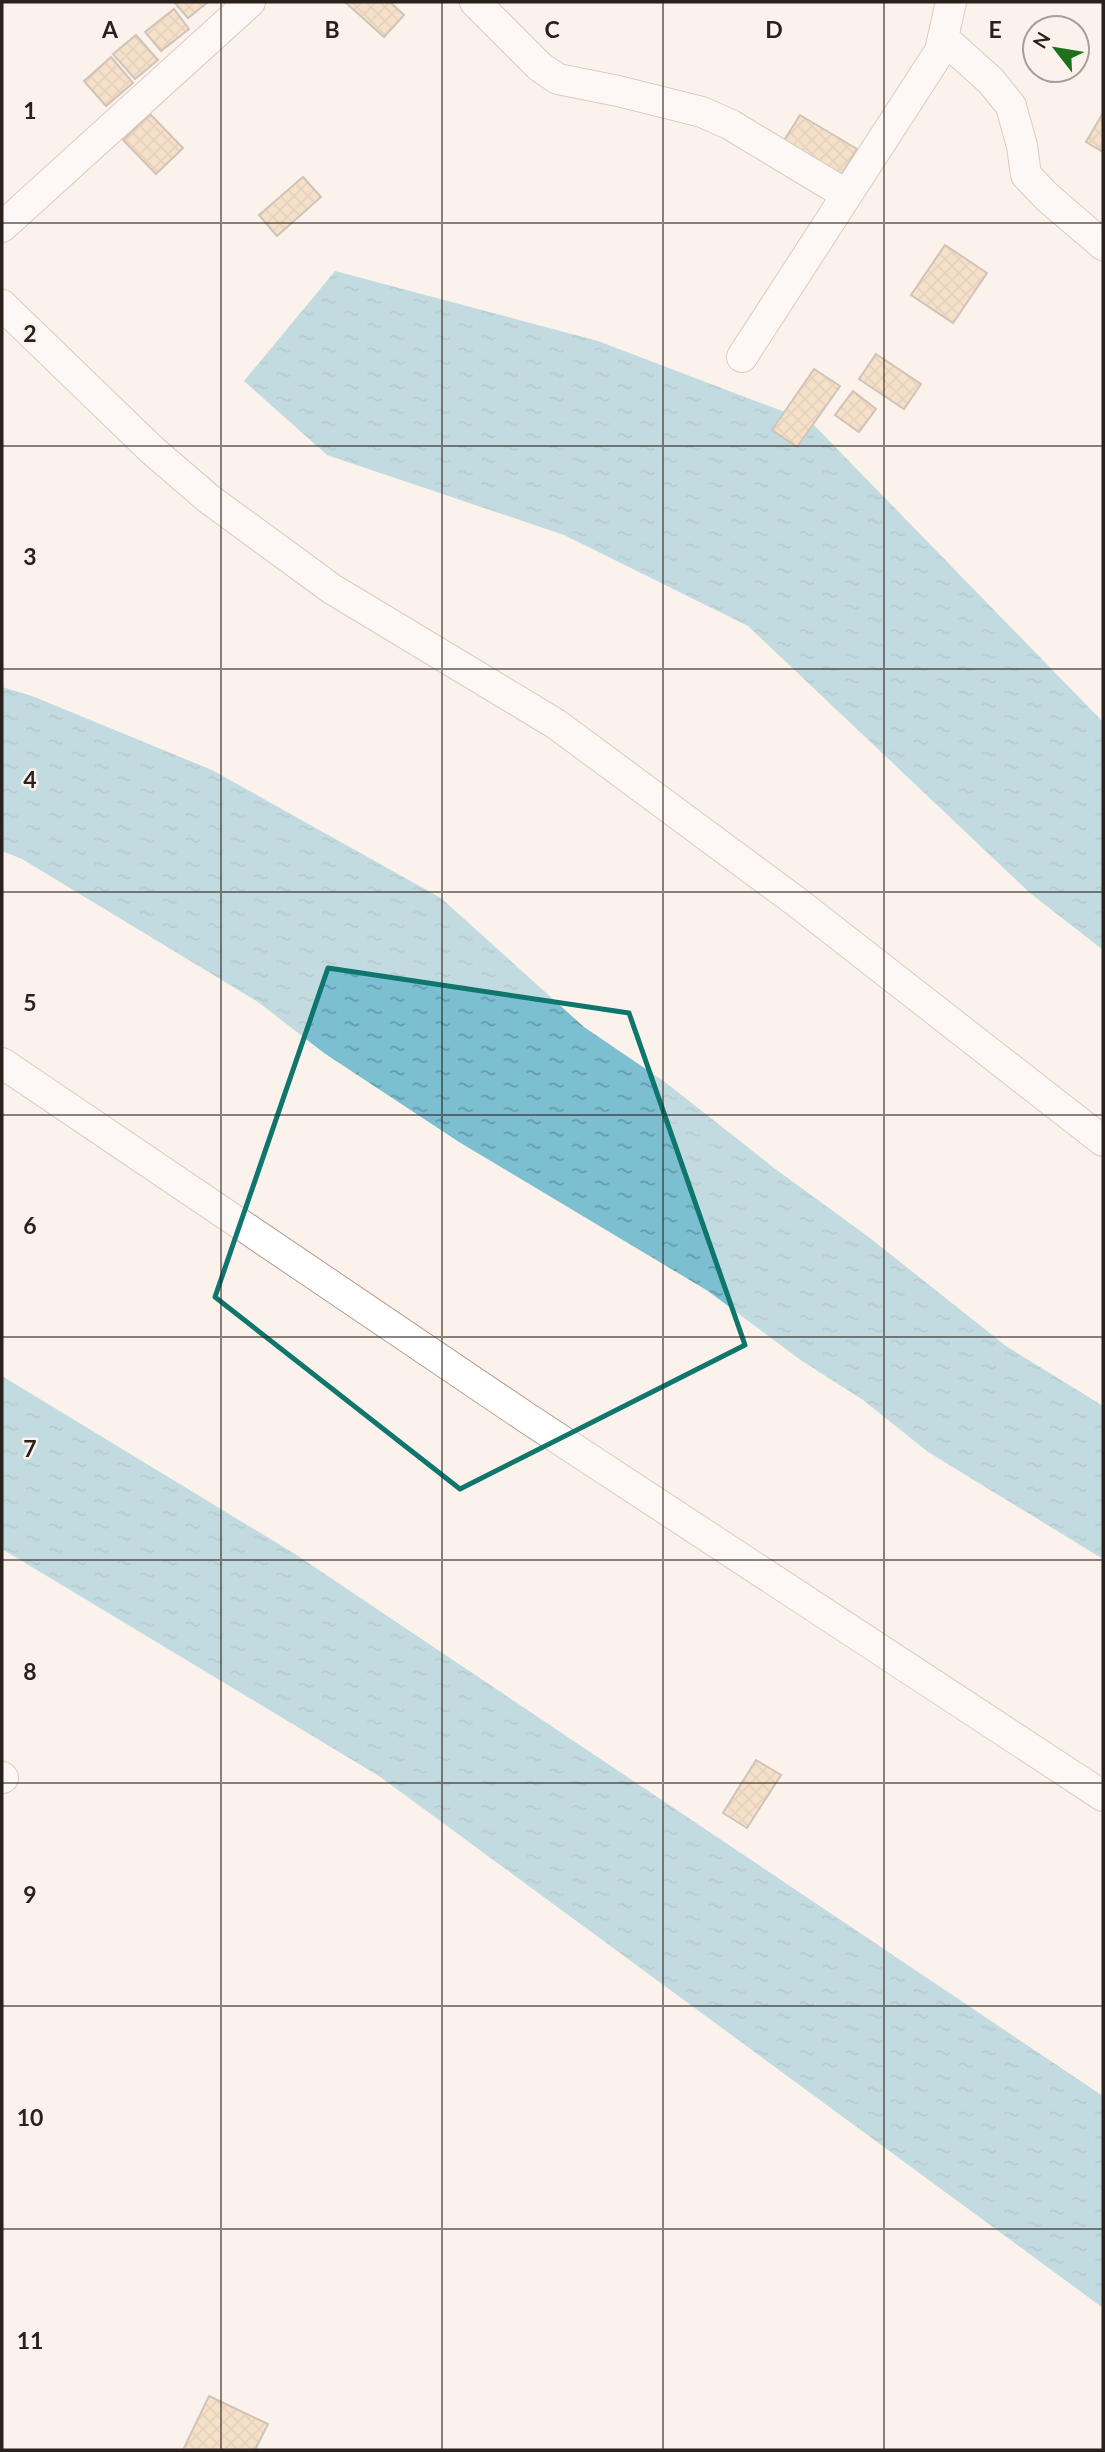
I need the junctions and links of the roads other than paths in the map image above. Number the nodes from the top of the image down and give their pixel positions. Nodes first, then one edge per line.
1 (250, 2) edge
2 (475, 2) edge
3 (951, 2) edge
4 (943, 38) junction
5 (846, 195) junction
6 (2, 227) edge
7 (1103, 245) edge
8 (2, 305) edge
9 (742, 357) dead end
10 (2, 1063) edge
11 (1103, 1141) edge
12 (1103, 1796) edge

1 - 6 street
2 - 5 street
3 - 4 street
4 - 5 street
4 - 7 street
5 - 9 street
8 - 11 street
10 - 12 street

